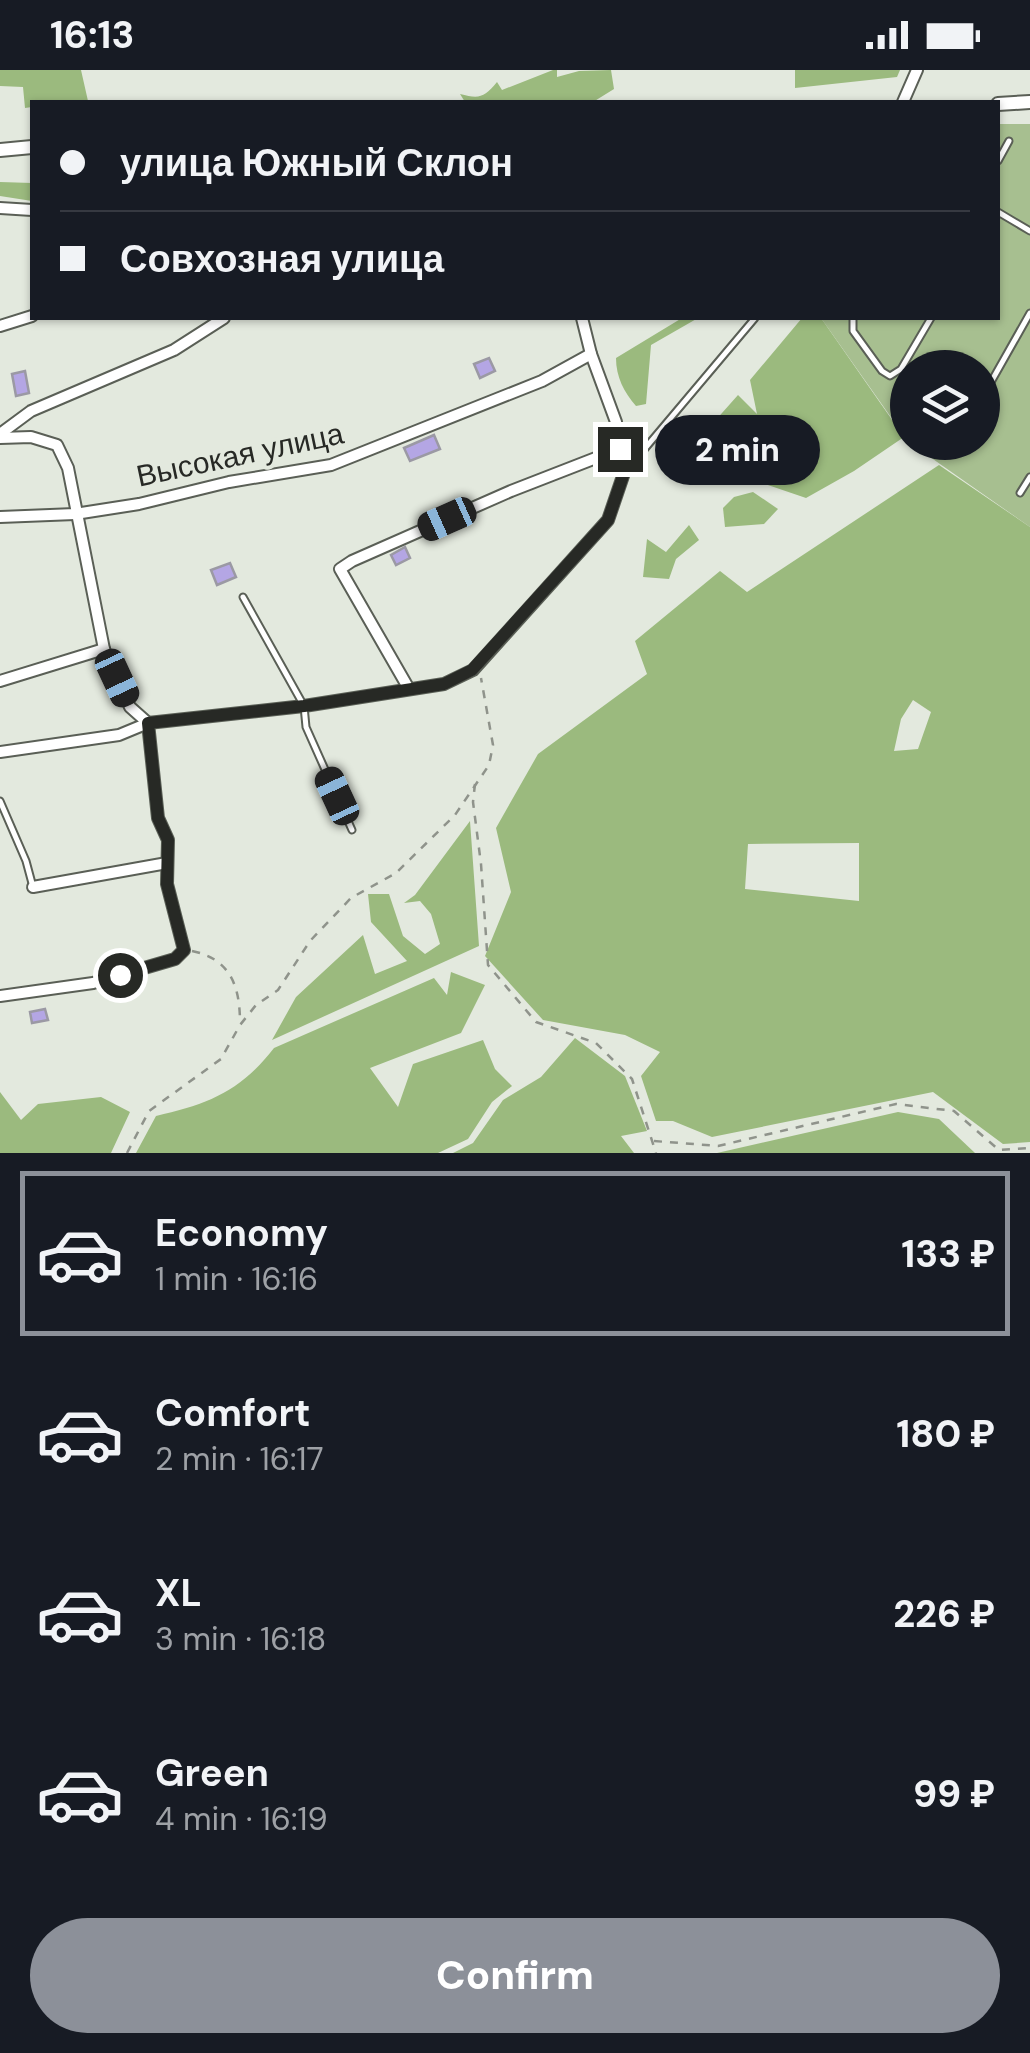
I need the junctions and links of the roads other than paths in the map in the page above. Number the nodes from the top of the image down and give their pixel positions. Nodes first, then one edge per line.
1 (918, 70) edge
2 (904, 100) edge
3 (1030, 102) edge
4 (1000, 104) edge
5 (1010, 141) dead end
6 (0, 146) edge
7 (30, 146) edge
8 (1000, 158) edge
9 (0, 208) edge
10 (30, 210) edge
11 (1000, 213) edge
12 (1030, 231) edge
13 (1030, 313) edge
14 (30, 317) edge
15 (221, 320) edge
16 (582, 320) edge
17 (753, 320) edge
18 (854, 320) edge
19 (930, 320) edge
20 (0, 326) edge
21 (591, 354) junction
22 (1000, 366) edge
23 (0, 436) edge
24 (620, 449) junction
25 (624, 473) junction
26 (1030, 477) edge
27 (1020, 493) dead end
28 (75, 514) junction
29 (0, 517) edge
30 (243, 596) dead end
31 (104, 649) junction
32 (0, 681) edge
33 (409, 689) junction
34 (304, 706) junction
35 (148, 723) junction
36 (0, 752) edge
37 (0, 801) edge
38 (352, 830) dead end
39 (168, 863) junction
40 (33, 888) joint
41 (0, 996) edge

1 - 2 street
3 - 4 street
5 - 8 lane
6 - 7 street
9 - 10 street
11 - 12 lane
13 - 22 lane
14 - 20 street
15 - 23 street
16 - 21 street
17 - 25 lane
18 - 19 lane
21 - 24 street
21 - 28 street, Высокая улица
23 - 28 street
24 - 25 street
24 - 33 street
25 - 33 street
26 - 27 lane
28 - 29 street, Высокая улица
28 - 31 street
30 - 34 lane
31 - 32 street
31 - 35 street
33 - 34 street
34 - 35 street
34 - 38 lane
35 - 36 street
35 - 39 street
37 - 40 lane
39 - 40 street
39 - 41 street

